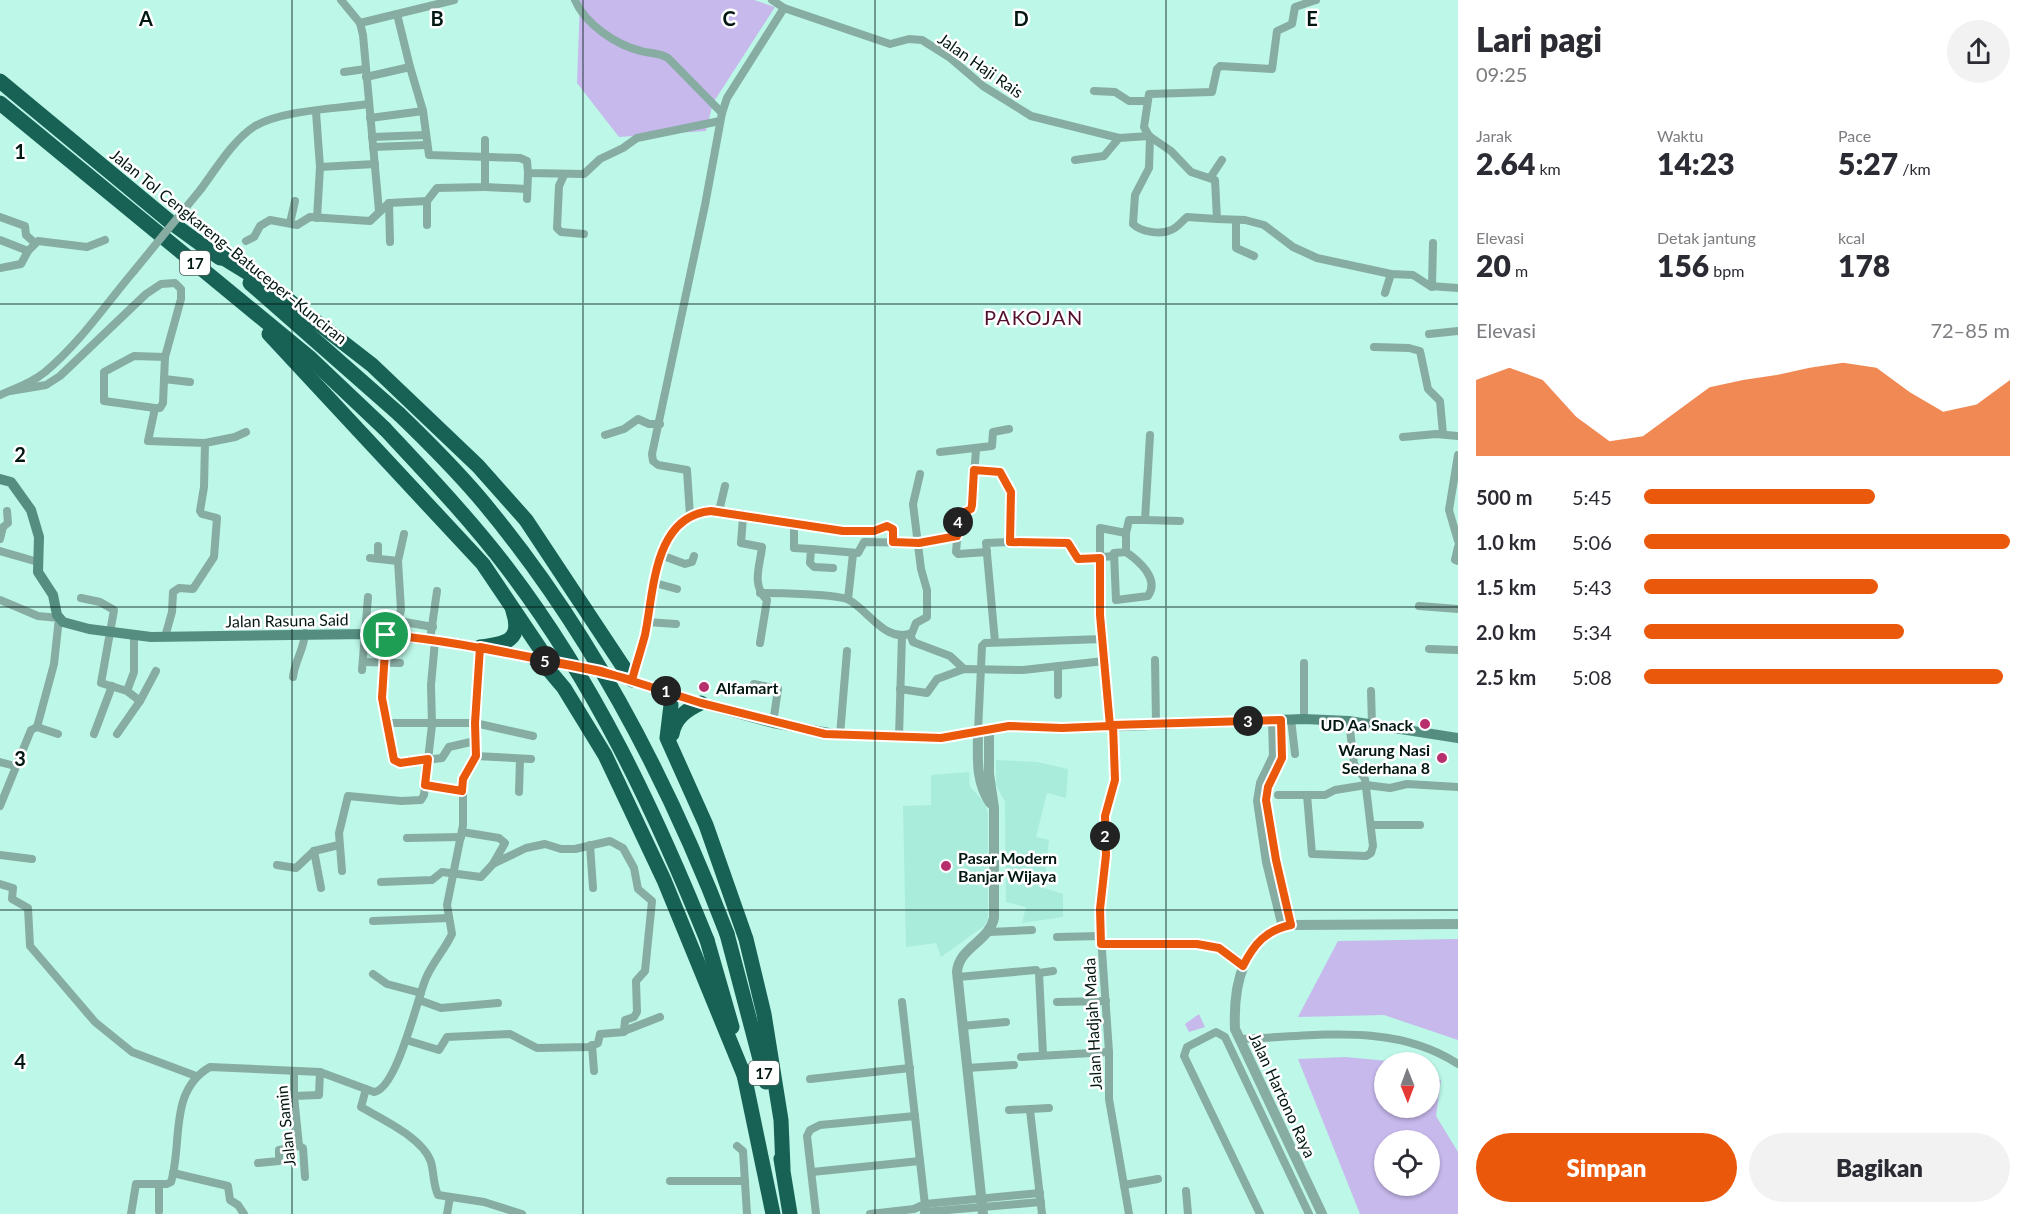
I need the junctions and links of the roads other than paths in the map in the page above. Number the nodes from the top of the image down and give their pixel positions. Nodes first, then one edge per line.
1 (341, 0) edge
2 (454, 0) edge
3 (575, 0) edge
4 (772, 0) edge
5 (1316, 0) edge
6 (423, 4) edge
7 (784, 8) junction
8 (397, 14) junction
9 (360, 23) junction
10 (410, 67) junction
11 (344, 72) dead end
12 (366, 73) junction
13 (0, 81) edge
14 (1094, 91) dead end
15 (1148, 101) junction
16 (0, 103) edge
17 (368, 104) junction
18 (423, 111) junction
19 (316, 112) junction
20 (721, 117) junction
21 (370, 118) junction
22 (426, 135) junction
23 (372, 137) junction
24 (1150, 137) junction
25 (1119, 138) junction
26 (485, 140) dead end
27 (427, 145) junction
28 (373, 147) junction
29 (486, 157) junction
30 (1075, 160) dead end
31 (1222, 160) dead end
32 (375, 164) junction
33 (320, 167) junction
34 (528, 173) junction
35 (564, 175) junction
36 (1210, 178) junction
37 (485, 187) junction
38 (527, 189) junction
39 (527, 199) dead end
40 (295, 201) dead end
41 (427, 201) junction
42 (389, 203) junction
43 (379, 212) junction
44 (0, 217) edge
45 (317, 218) junction
46 (1217, 219) junction
47 (1236, 221) junction
48 (290, 223) junction
49 (428, 225) dead end
50 (584, 234) dead end
51 (0, 240) edge
52 (105, 240) dead end
53 (246, 241) dead end
54 (390, 242) dead end
55 (35, 243) junction
56 (1433, 243) dead end
57 (28, 251) junction
58 (213, 252) junction
59 (1254, 256) dead end
60 (0, 268) edge
61 (1391, 274) junction
62 (221, 285) junction
63 (1432, 286) junction
64 (1458, 288) edge
65 (1385, 293) dead end
66 (1458, 331) edge
67 (1429, 334) dead end
68 (1374, 347) dead end
69 (165, 357) junction
70 (164, 379) junction
71 (190, 382) dead end
72 (10, 391) junction
73 (0, 395) edge
74 (154, 408) junction
75 (660, 424) junction
76 (1009, 429) dead end
77 (246, 432) dead end
78 (1443, 434) junction
79 (604, 435) dead end
80 (1150, 435) dead end
81 (1458, 436) edge
82 (1403, 437) dead end
83 (205, 443) junction
84 (976, 449) junction
85 (940, 453) dead end
86 (1458, 455) edge
87 (974, 470) junction
88 (920, 474) dead end
89 (0, 479) edge
90 (725, 486) dead end
91 (7, 511) dead end
92 (719, 511) junction
93 (690, 516) junction
94 (743, 517) junction
95 (1145, 520) junction
96 (1180, 521) dead end
97 (794, 524) junction
98 (1126, 533) junction
99 (404, 534) dead end
100 (957, 536) junction
101 (0, 539) edge
102 (893, 542) junction
103 (1010, 542) junction
104 (1458, 542) edge
105 (919, 543) junction
106 (378, 546) dead end
107 (1458, 547) edge
108 (811, 549) junction
109 (0, 551) edge
110 (987, 552) junction
111 (1125, 552) junction
112 (853, 554) junction
113 (660, 555) junction
114 (694, 556) dead end
115 (1114, 556) junction
116 (1100, 558) junction
117 (398, 561) junction
118 (1458, 561) edge
119 (38, 562) junction
120 (833, 568) dead end
121 (655, 583) junction
122 (677, 589) dead end
123 (437, 591) dead end
124 (760, 593) junction
125 (368, 597) dead end
126 (81, 598) dead end
127 (849, 599) junction
128 (0, 600) edge
129 (512, 605) junction
130 (1419, 606) dead end
131 (1458, 609) edge
132 (59, 618) junction
133 (399, 621) junction
134 (647, 622) junction
135 (676, 624) dead end
136 (433, 627) junction
137 (110, 632) junction
138 (304, 633) junction
139 (367, 634) junction
140 (134, 635) junction
141 (906, 635) junction
142 (389, 636) junction
143 (165, 637) junction
144 (1102, 639) junction
145 (432, 640) junction
146 (995, 642) junction
147 (760, 643) dead end
148 (611, 645) junction
149 (480, 647) junction
150 (1429, 649) dead end
151 (1458, 650) edge
152 (847, 651) dead end
153 (542, 660) junction
154 (1155, 660) dead end
155 (1104, 661) junction
156 (383, 662) junction
157 (400, 663) dead end
158 (1305, 663) dead end
159 (572, 666) junction
160 (1058, 666) junction
161 (964, 669) junction
162 (156, 670) dead end
163 (983, 670) junction
164 (601, 671) junction
165 (293, 677) dead end
166 (632, 680) junction
167 (754, 684) dead end
168 (112, 686) junction
169 (564, 688) junction
170 (900, 689) junction
171 (127, 691) junction
172 (668, 691) junction
173 (1371, 691) dead end
174 (1058, 695) dead end
175 (140, 701) junction
176 (701, 703) junction
177 (1304, 719) junction
178 (1282, 720) junction
179 (1349, 721) junction
180 (388, 723) junction
181 (475, 723) junction
182 (773, 723) junction
183 (1156, 723) junction
184 (1371, 724) junction
185 (432, 725) junction
186 (1111, 725) junction
187 (38, 728) junction
188 (983, 730) junction
189 (58, 734) dead end
190 (94, 734) dead end
191 (117, 734) dead end
192 (840, 735) junction
193 (533, 736) dead end
194 (899, 737) junction
195 (1458, 738) edge
196 (476, 741) junction
197 (671, 749) junction
198 (1295, 754) dead end
199 (476, 756) junction
200 (428, 759) junction
201 (520, 759) junction
202 (531, 759) dead end
203 (0, 762) edge
204 (15, 766) junction
205 (1366, 784) junction
206 (425, 785) junction
207 (1458, 787) edge
208 (462, 791) junction
209 (519, 792) dead end
210 (1278, 795) dead end
211 (1307, 795) junction
212 (0, 806) edge
213 (1371, 825) junction
214 (1420, 825) dead end
215 (462, 835) junction
216 (407, 838) dead end
217 (339, 845) junction
218 (590, 845) junction
219 (314, 851) junction
220 (0, 855) edge
221 (32, 860) dead end
222 (493, 864) junction
223 (277, 865) dead end
224 (342, 871) dead end
225 (454, 873) junction
226 (381, 882) dead end
227 (0, 884) edge
228 (321, 888) dead end
229 (593, 888) dead end
230 (449, 918) junction
231 (373, 921) dead end
232 (1458, 924) edge
233 (1287, 926) junction
234 (1032, 930) dead end
235 (989, 933) junction
236 (1057, 937) dead end
237 (1101, 940) junction
238 (1243, 966) junction
239 (1036, 970) dead end
240 (1053, 971) dead end
241 (373, 974) dead end
242 (958, 977) junction
243 (420, 996) junction
244 (1106, 1001) junction
245 (902, 1002) dead end
246 (1057, 1002) dead end
247 (498, 1003) dead end
248 (660, 1017) dead end
249 (1006, 1022) dead end
250 (962, 1026) junction
251 (624, 1031) junction
252 (1239, 1039) junction
253 (406, 1040) junction
254 (592, 1045) junction
255 (1109, 1052) junction
256 (1043, 1055) junction
257 (1021, 1057) dead end
258 (1014, 1065) dead end
259 (1458, 1065) edge
260 (910, 1068) junction
261 (967, 1068) junction
262 (294, 1071) junction
263 (594, 1071) dead end
264 (320, 1072) junction
265 (196, 1076) junction
266 (810, 1079) dead end
267 (746, 1080) junction
268 (366, 1089) junction
269 (294, 1096) junction
270 (1049, 1108) dead end
271 (1009, 1110) dead end
272 (1030, 1110) junction
273 (915, 1116) junction
274 (298, 1146) junction
275 (737, 1146) dead end
276 (921, 1161) junction
277 (258, 1163) dead end
278 (783, 1168) junction
279 (812, 1172) junction
280 (172, 1173) junction
281 (305, 1177) dead end
282 (1158, 1179) dead end
283 (670, 1181) dead end
284 (745, 1181) junction
285 (159, 1185) junction
286 (1124, 1185) junction
287 (1186, 1191) dead end
288 (450, 1197) junction
289 (1041, 1198) junction
290 (926, 1204) junction
291 (982, 1207) edge
292 (914, 1209) junction
293 (159, 1211) dead end
294 (131, 1214) edge
295 (244, 1214) edge
296 (447, 1214) edge
297 (522, 1214) edge
298 (747, 1214) edge
299 (773, 1214) edge
300 (790, 1214) edge
301 (816, 1214) edge
302 (870, 1214) edge
303 (926, 1214) edge
304 (1042, 1214) edge
305 (1129, 1214) edge
306 (1188, 1214) edge
307 (1260, 1214) edge
308 (1309, 1214) edge
309 (1322, 1214) edge

1 - 9 street
2 - 6 street
3 - 20 street
4 - 7 street, Jalan Haji Rais
5 - 15 street
6 - 8 street
7 - 20 street
7 - 25 street, Jalan Haji Rais
8 - 9 street
8 - 10 street
9 - 12 street
10 - 12 street
10 - 18 street
11 - 12 street
12 - 17 street
13 - 58 highway, Jalan Tol Cengkareng–Batuceper–Kunciran / 17
14 - 15 street
15 - 24 street
16 - 62 highway, Jalan Tol Cengkareng–Batuceper–Kunciran / 17
17 - 19 street
17 - 21 street
18 - 21 street
18 - 22 street
19 - 33 street
19 - 72 street, bridge
20 - 35 street
20 - 75 street
21 - 23 street
22 - 23 street
22 - 27 street
23 - 28 street
24 - 25 street, Jalan Haji Rais
24 - 36 street
24 - 46 street
25 - 30 street
26 - 29 street
27 - 28 street
27 - 29 street
28 - 32 street
29 - 34 street
29 - 37 street
31 - 36 street
32 - 33 street
32 - 43 street
33 - 45 street
34 - 35 street
34 - 38 street
35 - 50 street
36 - 46 street
37 - 38 street
37 - 41 street
38 - 39 street
40 - 48 street
41 - 42 street
41 - 49 street
42 - 43 street
42 - 54 street
43 - 45 street
44 - 55 street
45 - 48 street
46 - 47 street
47 - 59 street
47 - 61 street
48 - 53 street
51 - 57 street
52 - 55 street
55 - 57 street
56 - 63 street
57 - 60 street
58 - 148 highway
58 - 278 highway, Jalan Tol Cengkareng–Batuceper–Kunciran / 17, bridge
61 - 63 street
61 - 65 street
62 - 129 highway
62 - 267 highway, Jalan Tol Cengkareng–Batuceper–Kunciran / 17, bridge
63 - 64 street
66 - 67 street
68 - 78 street
69 - 70 street
69 - 72 street
69 - 74 street
70 - 71 street
70 - 74 street
72 - 73 street
74 - 83 street
75 - 79 street
75 - 93 street
76 - 84 street
77 - 83 street
78 - 81 street
78 - 82 street
80 - 95 street
83 - 143 street
84 - 85 street
84 - 87 street
86 - 104 street
87 - 100 street
87 - 103 street
88 - 105 street
89 - 119 main road
90 - 92 street
91 - 101 street
92 - 93 street
92 - 94 street
93 - 113 street
94 - 97 street
94 - 124 street
95 - 96 street
95 - 98 street
97 - 102 street
97 - 108 street
98 - 111 street
98 - 116 street, Jalan Hadjah Mada
99 - 117 street
100 - 105 street
100 - 110 street
102 - 105 street
102 - 112 street
103 - 110 street
103 - 116 street
105 - 141 street
106 - 117 street
107 - 118 street
108 - 112 street
108 - 120 street
109 - 119 street
110 - 146 street
111 - 115 street
111 - 115 street
112 - 127 street
113 - 114 street
113 - 121 street
115 - 116 street
116 - 144 street, Jalan Hadjah Mada
117 - 133 street
119 - 132 main road
121 - 122 street
121 - 134 street
123 - 136 street
124 - 127 street
124 - 147 street
125 - 139 street
126 - 137 street
127 - 141 street
128 - 132 street
129 - 149 highway
129 - 153 highway
130 - 131 street
132 - 137 main road, Jalan Rasuna Said
132 - 187 street
133 - 136 street
133 - 142 street
134 - 135 street
134 - 166 street
136 - 145 street
137 - 140 main road, Jalan Rasuna Said
137 - 168 street
138 - 139 main road, Jalan Rasuna Said
138 - 143 main road, Jalan Rasuna Said
138 - 165 street
139 - 142 main road, Jalan Rasuna Said
139 - 156 street
140 - 143 main road, Jalan Rasuna Said
140 - 171 street
141 - 161 street
141 - 170 street
142 - 145 main road, Jalan Rasuna Said
142 - 156 street
144 - 146 street
144 - 155 street, Jalan Hadjah Mada
145 - 149 main road, Jalan Rasuna Said
145 - 185 street
146 - 163 street
148 - 164 highway
148 - 166 highway
149 - 153 main road, Jalan Rasuna Said
149 - 181 street
150 - 151 street
152 - 192 street
153 - 159 main road, Jalan Rasuna Said
153 - 169 highway
154 - 183 street
155 - 160 street
155 - 186 street, Jalan Hadjah Mada
156 - 157 street
156 - 180 street
158 - 177 street
159 - 164 main road, Jalan Rasuna Said
159 - 169 highway
160 - 163 street
160 - 174 street
161 - 163 street
161 - 170 street
162 - 175 street
163 - 188 street
164 - 166 main road, Jalan Rasuna Said
166 - 172 main road, Jalan Rasuna Said
167 - 182 street
168 - 171 street
168 - 190 street
169 - 267 highway
170 - 194 street
171 - 175 street
172 - 176 main road, Jalan Rasuna Said
172 - 197 highway
173 - 184 street
175 - 191 street
176 - 182 main road, Jalan Rasuna Said
176 - 197 highway
177 - 178 main road, Jalan Rasuna Said
177 - 179 main road, Jalan Rasuna Said
178 - 183 main road, Jalan Rasuna Said
178 - 198 street
178 - 233 street
179 - 184 main road, Jalan Rasuna Said
179 - 205 street
180 - 185 street
180 - 200 street
181 - 185 street
181 - 193 street
181 - 196 street
182 - 192 main road, Jalan Rasuna Said
183 - 186 main road, Jalan Rasuna Said
184 - 195 main road, Jalan Rasuna Said
185 - 200 street
186 - 188 main road, Jalan Rasuna Said
186 - 237 street, Jalan Hadjah Mada
187 - 189 street
187 - 204 street
188 - 194 main road, Jalan Rasuna Said
188 - 235 street
192 - 194 main road, Jalan Rasuna Said
196 - 199 street
196 - 200 street
197 - 278 highway
199 - 201 street
199 - 208 street
200 - 206 street
201 - 202 street
201 - 209 street
203 - 204 street
204 - 212 street
205 - 207 street
205 - 211 street
205 - 213 street
206 - 208 street
206 - 217 street
208 - 215 street
210 - 211 street
211 - 213 street
213 - 214 street
215 - 216 street
215 - 222 street
215 - 225 street
217 - 219 street
217 - 224 street
218 - 222 street
218 - 229 street
218 - 251 street
219 - 223 street
219 - 228 street
220 - 221 street
222 - 225 street
225 - 226 street
225 - 230 street
227 - 265 street
230 - 231 street
230 - 243 street
232 - 233 street
233 - 238 street, Jalan Hartono Raya
234 - 235 street
235 - 242 street
236 - 237 street
237 - 238 street
237 - 244 street, Jalan Hadjah Mada
238 - 252 street, Jalan Hartono Raya
239 - 242 street
240 - 256 street
241 - 243 street
242 - 250 street
243 - 247 street
243 - 253 street
244 - 246 street
244 - 255 street, Jalan Hadjah Mada
245 - 260 street
248 - 251 street
249 - 250 street
250 - 261 street
251 - 254 street
252 - 259 street
252 - 309 street, Jalan Hartono Raya
253 - 254 street
253 - 268 street
254 - 263 street
255 - 256 street
255 - 286 street, Jalan Hadjah Mada
256 - 257 street
258 - 261 street
260 - 266 street
260 - 273 street
261 - 291 street
262 - 264 street
262 - 265 street
262 - 269 street, Jalan Samin
264 - 268 street
264 - 269 street
265 - 280 street
267 - 299 highway, Jalan Tol Cengkareng–Batuceper–Kunciran / 17
268 - 288 street
269 - 274 street, Jalan Samin
270 - 272 street
271 - 272 street
272 - 289 street
273 - 276 street
273 - 279 street
274 - 277 street
274 - 281 street, Jalan Samin
275 - 284 street
276 - 279 street
276 - 290 street
278 - 300 highway, Jalan Tol Cengkareng–Batuceper–Kunciran / 17
279 - 301 street
280 - 285 street
280 - 295 street
282 - 286 street
283 - 284 street
284 - 298 street
285 - 293 street
285 - 294 street
286 - 305 street, Jalan Hadjah Mada
287 - 306 street
288 - 296 street
288 - 297 street
289 - 291 street
289 - 304 street
290 - 291 street
290 - 292 street
290 - 303 street
291 - 303 street
292 - 302 street
292 - 303 street
307 - 308 street

